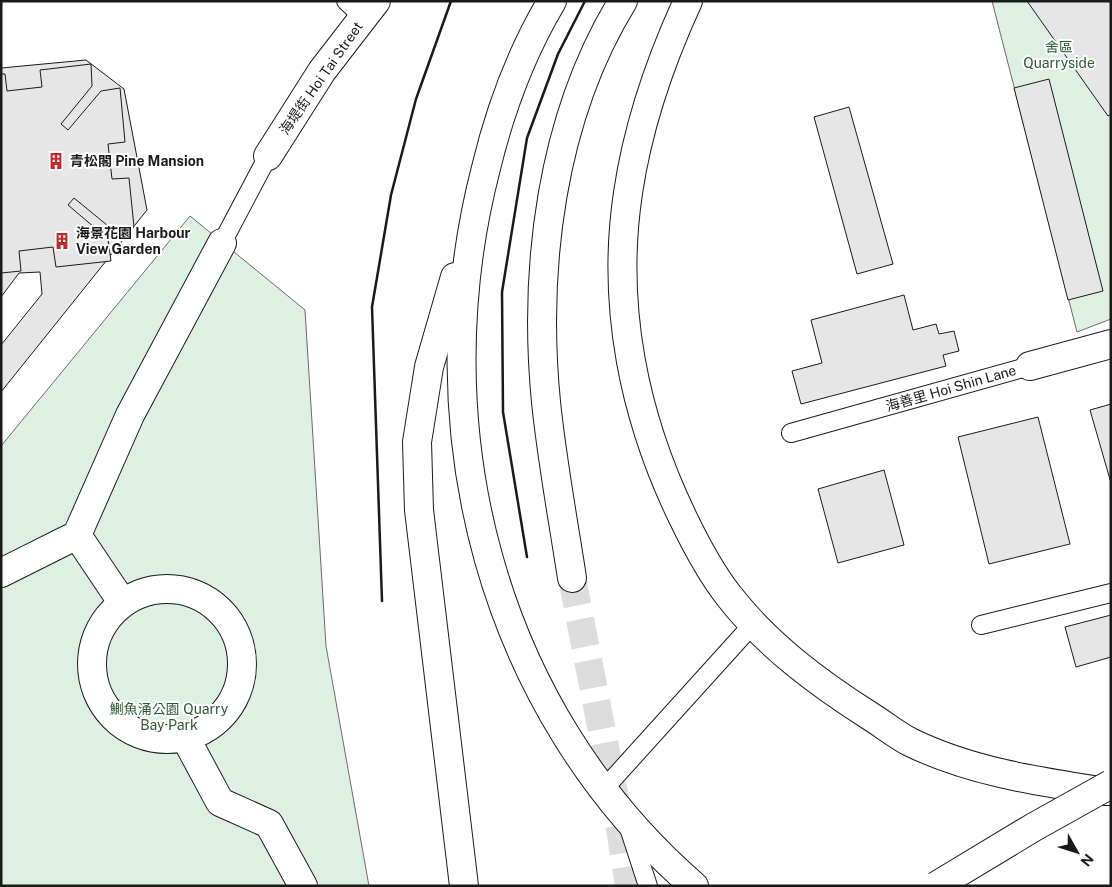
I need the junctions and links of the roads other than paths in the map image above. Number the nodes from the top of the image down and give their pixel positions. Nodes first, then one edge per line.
1 (552, 1) edge
2 (623, 1) edge
3 (688, 1) edge
4 (362, 6) edge
5 (268, 156) joint
6 (471, 234) junction
7 (222, 243) joint
8 (1111, 344) edge
9 (1030, 366) joint
10 (791, 433) dead end
11 (77, 536) junction
12 (1, 573) edge
13 (572, 578) tunnel mouth
14 (1111, 594) edge
15 (122, 602) junction
16 (753, 624) junction
17 (981, 625) dead end
18 (185, 737) junction
19 (1111, 784) edge
20 (602, 790) junction
21 (1111, 791) edge
22 (626, 820) junction
23 (303, 886) edge
24 (464, 886) edge
25 (648, 886) edge
26 (694, 886) edge
27 (936, 886) edge

1 - 6 main road
2 - 13 main road
3 - 16 main road
4 - 5 main road, 海堤街 Hoi Tai Street
5 - 7 lane
6 - 20 main road
6 - 24 main road
7 - 11 main road
8 - 9 main road, 海善里 Hoi Shin Lane
9 - 10 lane, 海善里 Hoi Shin Lane
11 - 12 main road
11 - 15 main road
14 - 17 lane
15 - 18 main road
15 - 18 main road
16 - 20 lane
16 - 21 main road
18 - 23 main road
19 - 27 main road, bridge
20 - 22 main road
22 - 25 lane
22 - 26 main road

